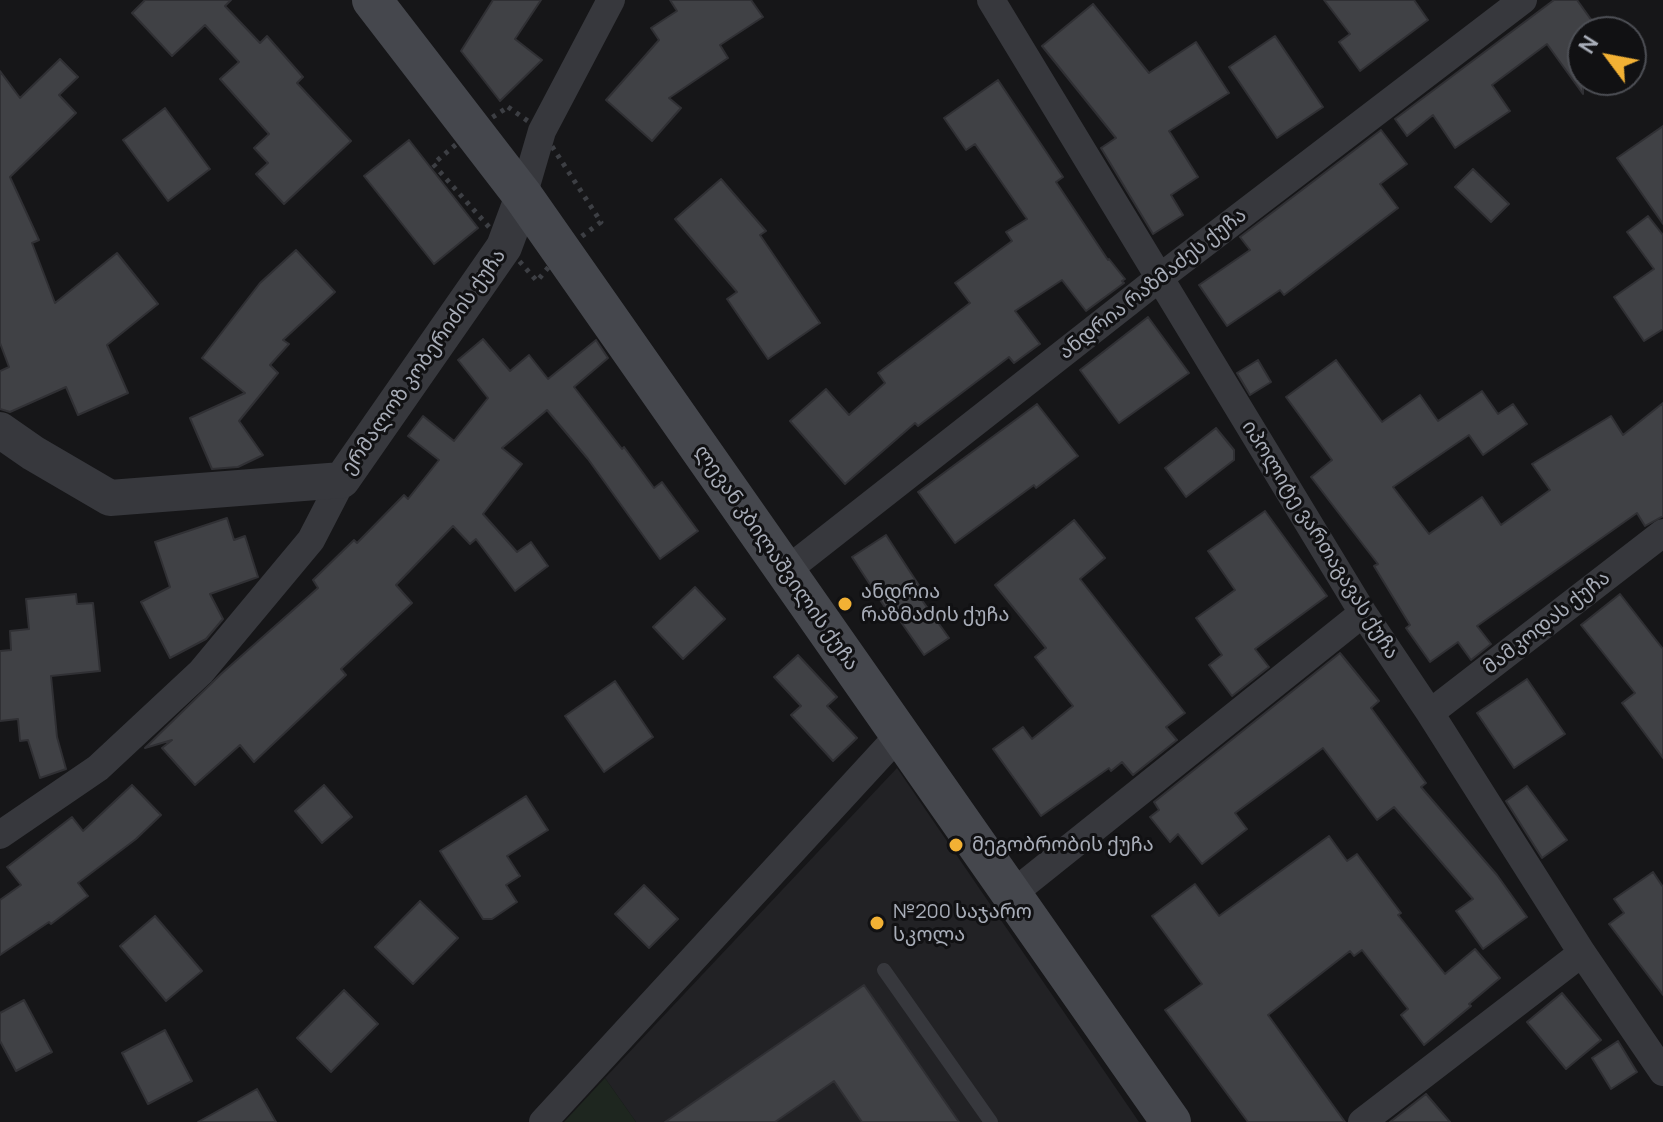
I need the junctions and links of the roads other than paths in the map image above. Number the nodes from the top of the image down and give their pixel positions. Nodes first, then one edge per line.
1 (372, 0) edge
2 (611, 0) edge
3 (991, 0) edge
4 (1523, 0) edge
5 (523, 196) junction
6 (1158, 279) junction
7 (0, 430) edge
8 (342, 480) junction
9 (1663, 533) edge
10 (786, 571) junction
11 (1363, 613) junction
12 (1430, 713) junction
13 (900, 734) junction
14 (0, 835) edge
15 (1012, 894) junction
16 (1582, 953) junction
17 (884, 970) dead end
18 (1663, 1072) edge
19 (1168, 1121) edge
20 (543, 1122) edge
21 (991, 1122) edge
22 (1362, 1122) edge

1 - 5 main road, ლევან კბილაშვილის ქუჩა
2 - 5 street, ერმალოზ კობერიძის ქუჩა
3 - 6 street, იპოლიტე ვართაგავას ქუჩა
4 - 6 street, ანდრია რაზმაძეს ქუჩა
5 - 8 street, ერმალოზ კობერიძის ქუჩა
5 - 10 main road, ლევან კბილაშვილის ქუჩა
6 - 10 street, ანდრია რაზმაძეს ქუჩა
6 - 11 street, იპოლიტე ვართაგავას ქუჩა
7 - 8 street, ერმალოზ კობერიძის ქუჩა
8 - 14 street
9 - 12 street, მამკოდას ქუჩა
10 - 13 main road, ლევან კბილაშვილის ქუჩა
11 - 12 street, იპოლიტე ვართაგავას ქუჩა
11 - 15 street
12 - 16 street, იპოლიტე ვართაგავას ქუჩა
13 - 15 main road, ლევან კბილაშვილის ქუჩა
13 - 20 street
15 - 19 main road, ლევან კბილაშვილის ქუჩა
16 - 18 street, იპოლიტე ვართაგავას ქუჩა
16 - 22 street
17 - 21 lane

